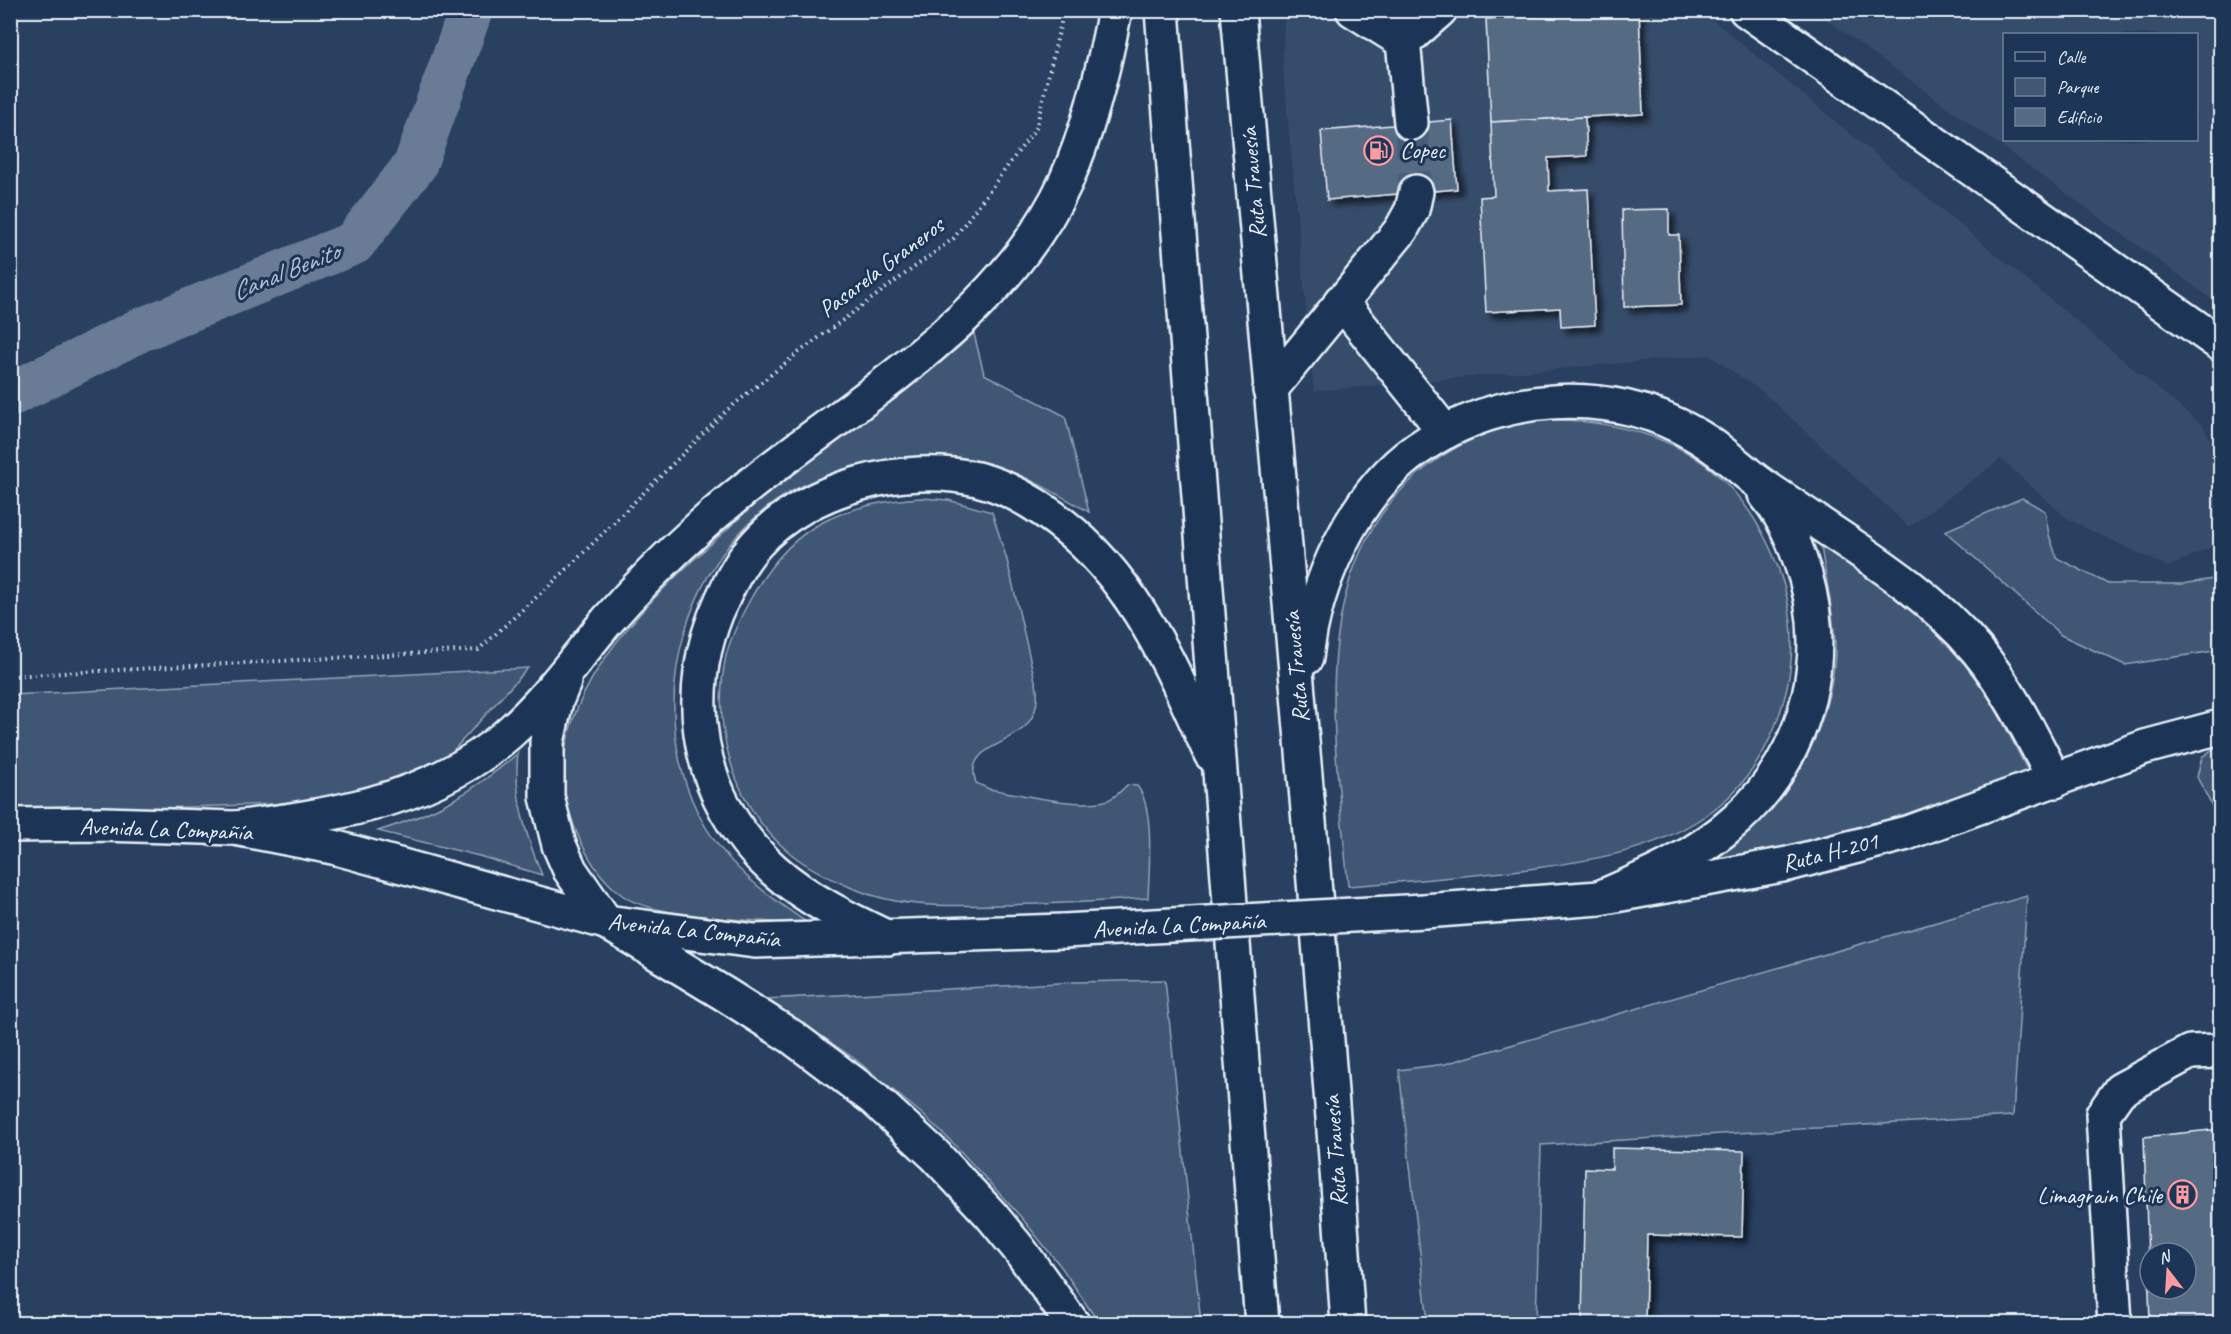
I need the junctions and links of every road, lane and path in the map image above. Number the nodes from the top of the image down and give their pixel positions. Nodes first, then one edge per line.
1 (1064, 10) edge
2 (1116, 10) edge
3 (1162, 10) edge
4 (1238, 10) edge
5 (1353, 10) edge
6 (1440, 10) edge
7 (1746, 10) edge
8 (1402, 26) edge
9 (1411, 123) tunnel mouth
10 (1416, 192) tunnel mouth
11 (1341, 301) junction
12 (2220, 344) edge
13 (1270, 390) junction
14 (1445, 432) junction
15 (1750, 476) junction
16 (569, 669) junction
17 (10, 676) edge
18 (1301, 713) junction
19 (2220, 727) edge
20 (1221, 777) junction
21 (2055, 781) junction
22 (10, 825) edge
23 (235, 828) junction
24 (1599, 897) junction
25 (1424, 911) joint
26 (606, 922) junction
27 (888, 938) junction
28 (2220, 1051) edge
29 (1073, 1323) edge
30 (1262, 1323) edge
31 (1348, 1323) edge
32 (2115, 1323) edge

1 - 17 path, Pasarela Graneros
2 - 16 main road
3 - 20 main road
4 - 13 main road, Ruta Travesía
5 - 8 main road
6 - 8 main road
7 - 12 main road
8 - 9 main road
10 - 11 main road
11 - 13 main road
11 - 14 main road
13 - 18 main road, Ruta Travesía
14 - 15 main road
14 - 18 main road
15 - 21 main road
15 - 24 main road
16 - 23 main road
16 - 26 main road
18 - 31 main road, Ruta Travesía
19 - 21 main road, Ruta H-201
20 - 27 main road
20 - 30 main road
21 - 24 main road, Ruta H-201
22 - 23 main road, Avenida La Compañía
23 - 26 main road, Avenida La Compañía
24 - 25 main road, Ruta H-201
25 - 27 main road, Avenida La Compañía, bridge
26 - 27 main road, Avenida La Compañía
26 - 29 main road
28 - 32 main road

